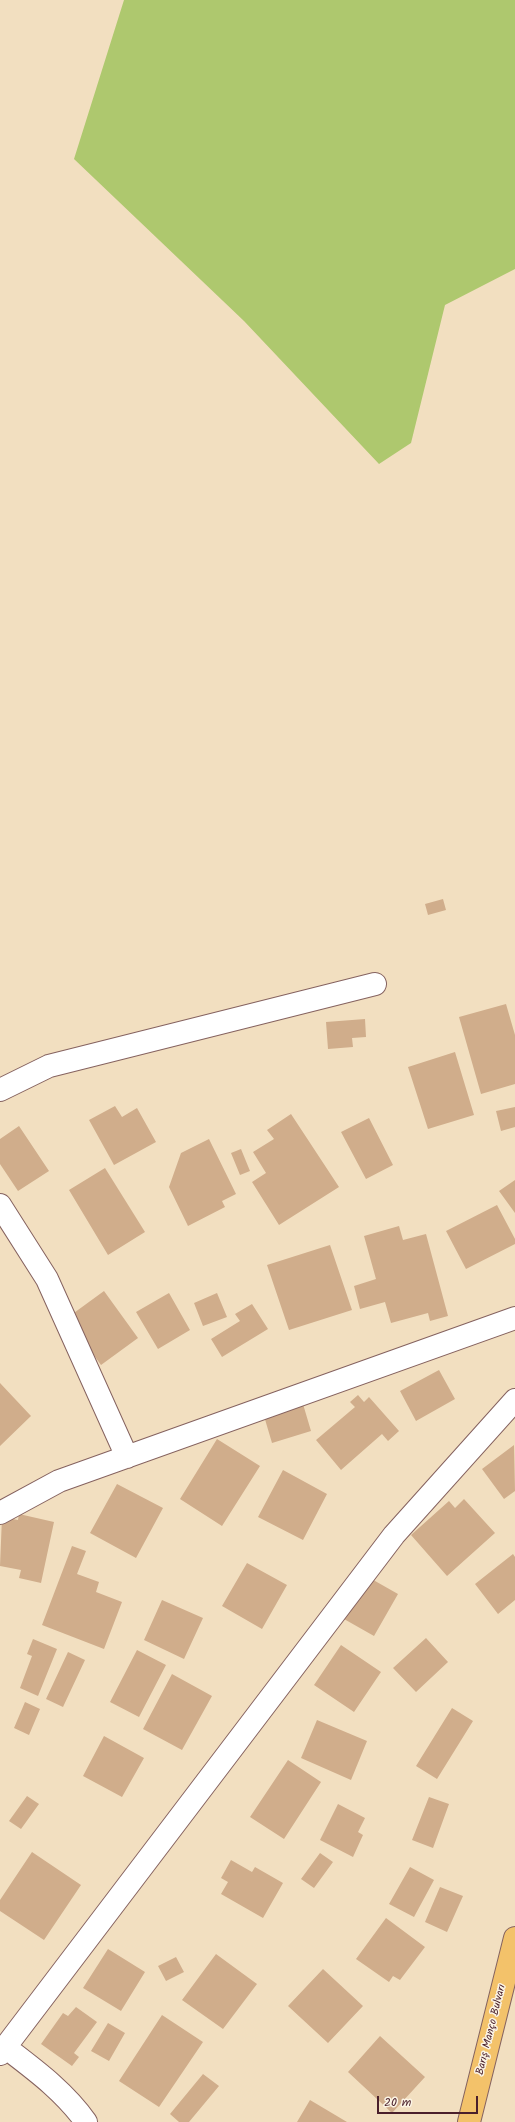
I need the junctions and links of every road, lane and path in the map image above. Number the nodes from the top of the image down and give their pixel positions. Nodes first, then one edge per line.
1 (375, 984) dead end
2 (0, 1090) edge
3 (0, 1205) edge
4 (515, 1318) edge
5 (515, 1400) edge
6 (127, 1457) junction
7 (0, 1513) edge
8 (515, 1938) edge
9 (3, 2051) edge
10 (86, 2122) edge
11 (469, 2122) edge

1 - 2 street
3 - 6 street
4 - 6 street
5 - 9 street
6 - 7 street
8 - 11 main road, Barış Manço Bulvarı
9 - 10 street

